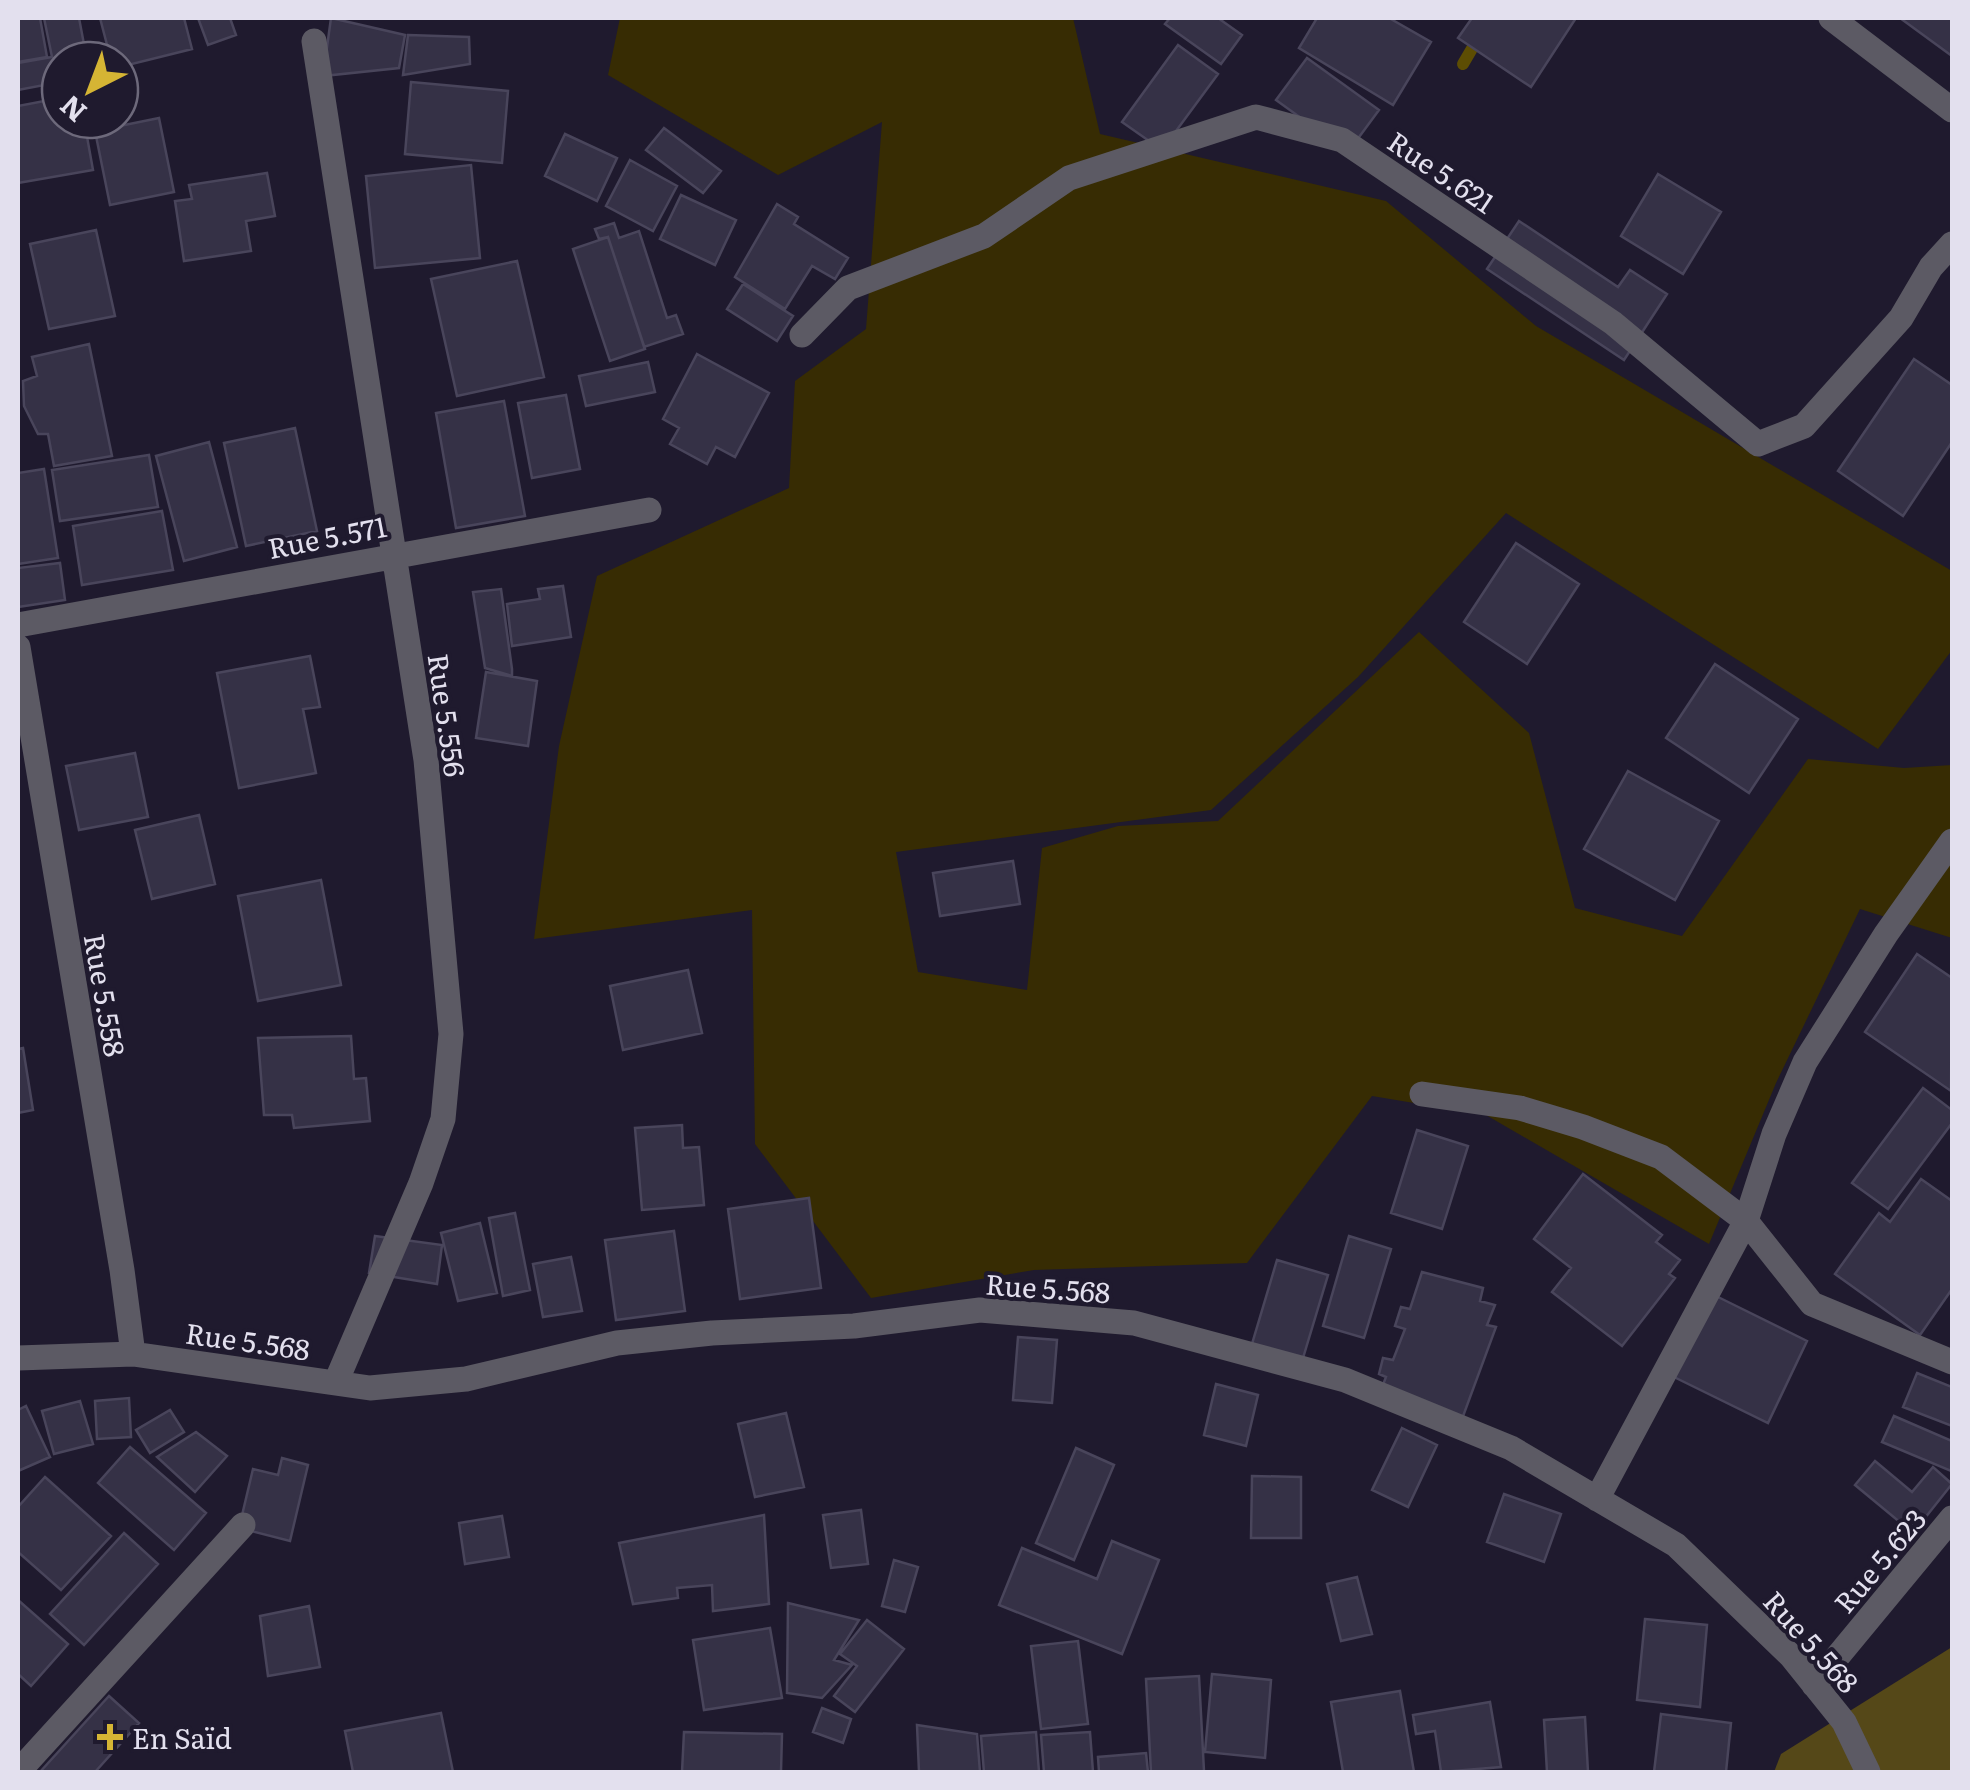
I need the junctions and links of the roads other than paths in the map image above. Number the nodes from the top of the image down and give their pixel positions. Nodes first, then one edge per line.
1 (1831, 18) edge
2 (314, 41) dead end
3 (1952, 110) edge
4 (1952, 244) edge
5 (802, 335) dead end
6 (648, 510) dead end
7 (392, 554) junction
8 (18, 625) edge
9 (18, 647) edge
10 (1952, 841) edge
11 (1422, 1094) dead end
12 (1746, 1221) junction
13 (133, 1354) junction
14 (18, 1358) edge
15 (1952, 1362) edge
16 (336, 1382) junction
17 (1597, 1499) junction
18 (1952, 1518) edge
19 (243, 1525) dead end
20 (1814, 1685) junction
21 (24, 1770) edge
22 (1868, 1772) edge

1 - 3 street
2 - 7 street, Rue 5.556
4 - 5 street, Rue 5.621
6 - 7 street, Rue 5.571
7 - 8 street, Rue 5.571
7 - 16 street, Rue 5.556
9 - 13 street, Rue 5.558
10 - 12 street
11 - 12 street
12 - 15 street
12 - 17 street
13 - 14 street, Rue 5.568
13 - 16 street, Rue 5.568
16 - 17 street, Rue 5.568
17 - 20 street, Rue 5.568
18 - 20 street, Rue 5.623
19 - 21 street
20 - 22 street, Rue 5.568

